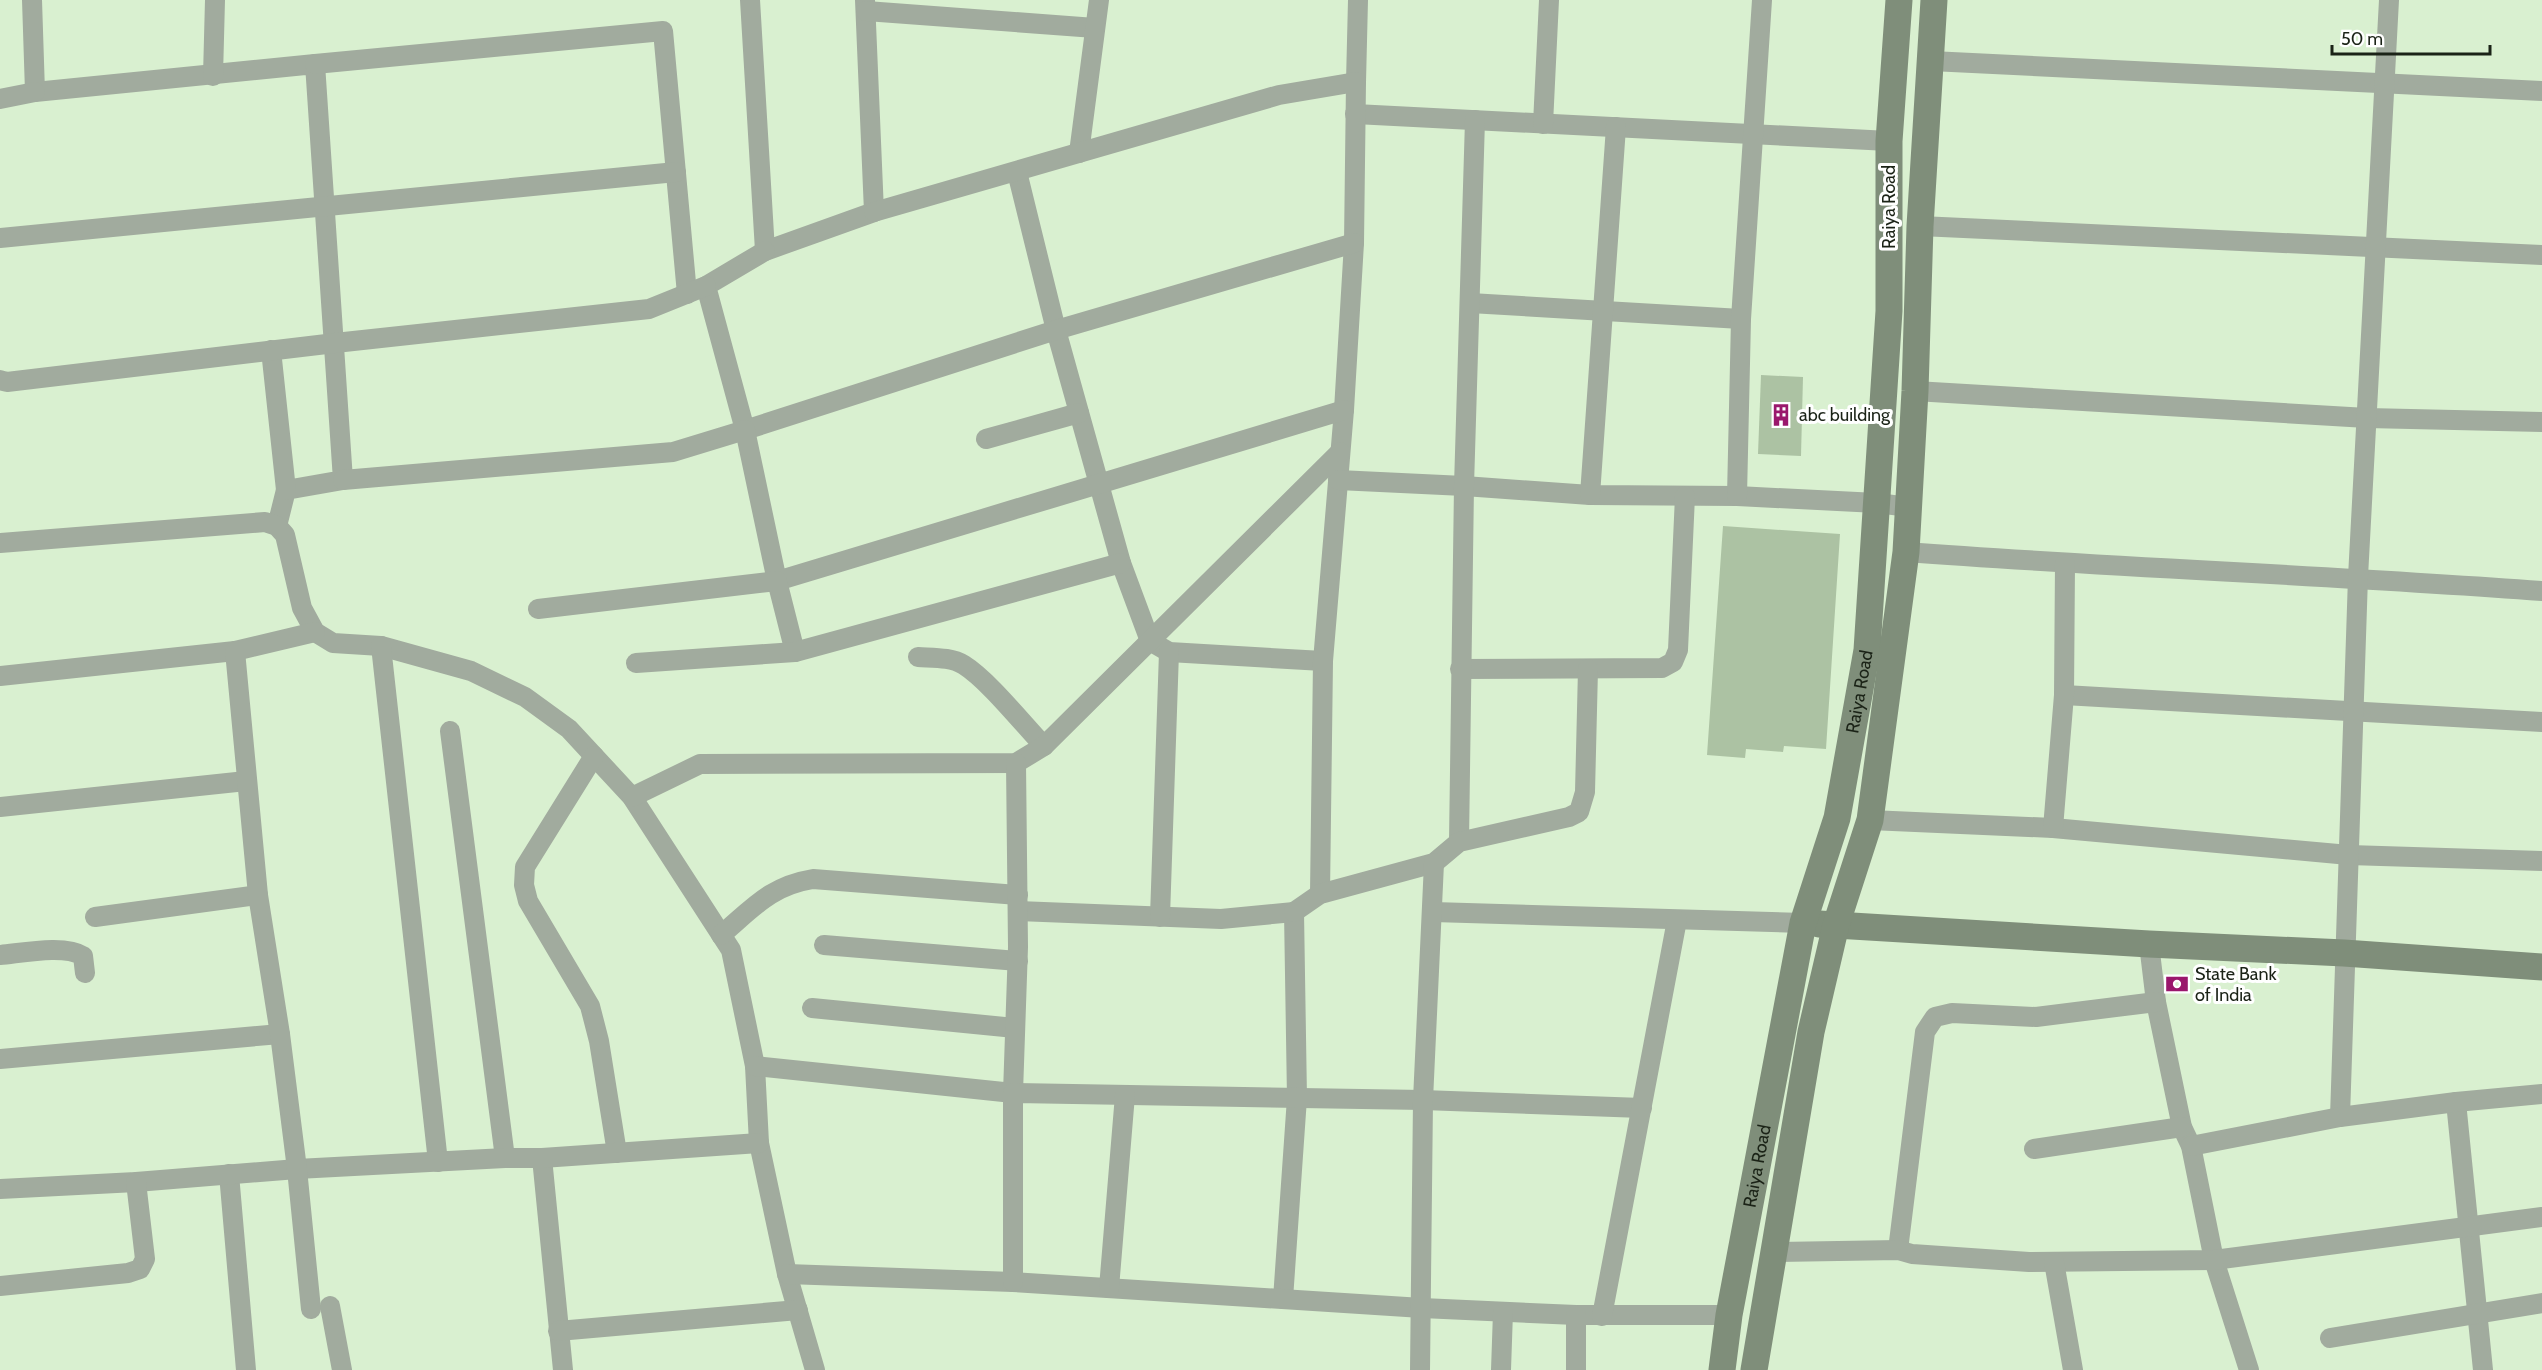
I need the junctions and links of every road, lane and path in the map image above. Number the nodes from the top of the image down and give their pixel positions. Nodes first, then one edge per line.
1 (32, 0) edge
2 (215, 0) edge
3 (750, 0) edge
4 (1099, 0) edge
5 (1358, 0) edge
6 (1549, 0) edge
7 (1762, 0) edge
8 (1899, 0) edge
9 (1934, 0) edge
10 (2389, 0) edge
11 (866, 5) edge
12 (1095, 28) junction
13 (1931, 61) junction
14 (315, 64) junction
15 (213, 76) junction
16 (1356, 82) junction
17 (2385, 84) junction
18 (2542, 91) edge
19 (34, 92) junction
20 (0, 99) edge
21 (1355, 114) junction
22 (1475, 120) junction
23 (1543, 124) junction
24 (1616, 127) junction
25 (1752, 134) junction
26 (1889, 141) junction
27 (1079, 153) junction
28 (676, 172) junction
29 (1017, 172) junction
30 (326, 206) junction
31 (874, 212) junction
32 (1920, 226) junction
33 (0, 237) edge
34 (1354, 243) junction
35 (2376, 247) junction
36 (765, 251) junction
37 (2542, 255) edge
38 (706, 286) junction
39 (687, 294) junction
40 (1470, 303) junction
41 (1603, 312) junction
42 (1741, 319) junction
43 (1056, 330) junction
44 (335, 343) junction
45 (271, 350) junction
46 (0, 380) edge
47 (1915, 391) junction
48 (1344, 410) junction
49 (1079, 413) junction
50 (2367, 418) junction
51 (2542, 422) edge
52 (745, 430) junction
53 (986, 439) dead end
54 (1340, 452) junction
55 (343, 480) junction
56 (1338, 480) junction
57 (1099, 484) junction
58 (1464, 486) junction
59 (286, 490) junction
60 (1590, 495) junction
61 (1684, 496) junction
62 (1737, 496) junction
63 (1877, 503) junction
64 (1909, 507) junction
65 (276, 526) junction
66 (0, 543) edge
67 (1906, 552) junction
68 (1121, 563) junction
69 (2065, 564) junction
70 (2358, 578) junction
71 (777, 581) junction
72 (2542, 591) edge
73 (538, 609) dead end
74 (315, 632) junction
75 (1150, 641) junction
76 (381, 646) junction
77 (236, 651) junction
78 (795, 652) junction
79 (1169, 652) junction
80 (918, 657) dead end
81 (1323, 661) junction
82 (636, 663) dead end
83 (1460, 669) junction
84 (1588, 669) junction
85 (0, 676) edge
86 (2064, 695) junction
87 (2354, 710) junction
88 (2542, 722) edge
89 (450, 731) dead end
90 (1044, 746) junction
91 (594, 756) junction
92 (1017, 763) junction
93 (246, 781) junction
94 (632, 797) junction
95 (0, 807) edge
96 (1870, 820) junction
97 (2053, 828) junction
98 (1459, 842) junction
99 (2349, 855) junction
100 (2542, 861) edge
101 (1434, 863) junction
102 (1320, 894) junction
103 (258, 895) junction
104 (1018, 903) junction
105 (1294, 912) junction
106 (1433, 912) junction
107 (94, 917) dead end
108 (1160, 917) junction
109 (1677, 920) junction
110 (1803, 923) junction
111 (1836, 925) junction
112 (721, 935) junction
113 (2149, 944) junction
114 (824, 945) dead end
115 (2344, 953) junction
116 (0, 955) edge
117 (1018, 961) junction
118 (2542, 967) edge
119 (85, 974) dead end
120 (2156, 1002) junction
121 (812, 1008) dead end
122 (1015, 1028) junction
123 (280, 1034) junction
124 (0, 1059) edge
125 (755, 1066) junction
126 (1013, 1093) junction
127 (2542, 1094) edge
128 (1125, 1095) junction
129 (1297, 1098) junction
130 (1423, 1100) junction
131 (2456, 1102) junction
132 (1642, 1108) junction
133 (2340, 1118) junction
134 (2182, 1127) junction
135 (759, 1143) junction
136 (2191, 1146) junction
137 (2034, 1149) dead end
138 (617, 1153) junction
139 (505, 1158) junction
140 (542, 1158) junction
141 (438, 1162) junction
142 (297, 1169) junction
143 (229, 1174) junction
144 (136, 1182) junction
145 (0, 1190) edge
146 (2542, 1217) edge
147 (2470, 1226) junction
148 (1898, 1250) junction
149 (1774, 1252) junction
150 (2214, 1260) junction
151 (2054, 1262) junction
152 (787, 1274) junction
153 (1012, 1282) junction
154 (0, 1286) edge
155 (1109, 1288) junction
156 (1283, 1299) junction
157 (2542, 1303) edge
158 (1422, 1308) junction
159 (798, 1310) junction
160 (1503, 1312) junction
161 (1576, 1315) junction
162 (1729, 1315) junction
163 (2477, 1315) junction
164 (1602, 1316) junction
165 (558, 1331) junction
166 (2330, 1338) dead end
167 (246, 1370) edge
168 (342, 1370) edge
169 (563, 1370) edge
170 (815, 1370) edge
171 (1420, 1370) edge
172 (1501, 1370) edge
173 (1576, 1370) edge
174 (1722, 1370) edge
175 (1754, 1370) edge
176 (2073, 1370) edge
177 (2249, 1370) edge
178 (2483, 1370) edge

1 - 19 street
2 - 15 street
3 - 36 street
4 - 12 street
5 - 16 street
6 - 23 street
7 - 25 street
8 - 26 street, Raiya Road
9 - 13 street, Raiya Road
10 - 17 street
11 - 12 street
11 - 31 street
12 - 27 street
13 - 17 street
13 - 32 street, Raiya Road
14 - 15 street
14 - 28 street
14 - 30 street
15 - 19 street
16 - 21 street
16 - 27 street
17 - 18 street
17 - 35 street
19 - 20 street
21 - 22 street
21 - 34 street
22 - 23 street
22 - 40 street
23 - 24 street
24 - 25 street
24 - 41 street
25 - 26 street
25 - 42 street
26 - 63 street, Raiya Road
27 - 29 street
28 - 30 street
28 - 39 street
29 - 31 street
29 - 43 street
30 - 33 street
30 - 44 street
31 - 36 street
32 - 35 street
32 - 47 street, Raiya Road
34 - 43 street
34 - 48 street
35 - 37 street
35 - 50 street
36 - 38 street
38 - 39 street
38 - 52 street
39 - 44 street
40 - 41 street
40 - 58 street
41 - 42 street
41 - 60 street
42 - 62 street
43 - 49 street
43 - 52 street
44 - 45 street
44 - 55 street
45 - 46 street
45 - 59 street
47 - 50 street
47 - 64 street, Raiya Road
48 - 54 street
48 - 57 street
49 - 53 street
49 - 57 street
50 - 51 street
50 - 70 street
52 - 55 street
52 - 71 street
54 - 56 street
54 - 75 street
55 - 59 street
56 - 58 street
56 - 81 street
57 - 68 street
57 - 71 street
58 - 60 street
58 - 83 street
59 - 65 street
60 - 61 street
61 - 62 street
61 - 84 street
62 - 63 street
63 - 64 street
63 - 110 street, Raiya Road
64 - 67 street, Raiya Road
65 - 66 street
65 - 74 street
67 - 69 street
67 - 96 street, Raiya Road
68 - 75 street
68 - 78 street
69 - 70 street
69 - 86 street
70 - 72 street
70 - 87 street
71 - 73 street
71 - 78 street
74 - 76 street
74 - 77 street
75 - 79 street
75 - 90 street
76 - 91 street
76 - 141 street
77 - 85 street
77 - 93 street
78 - 82 street
79 - 81 street
79 - 108 street
80 - 90 street
81 - 102 street
83 - 84 street
83 - 98 street
84 - 98 street
86 - 87 street
86 - 97 street
87 - 88 street
87 - 99 street
89 - 139 street
90 - 92 street
91 - 94 street
91 - 138 street
92 - 94 street
92 - 104 street
93 - 95 street
93 - 103 street
94 - 112 street
96 - 97 street
96 - 111 street, Raiya Road
97 - 99 street
98 - 101 street
99 - 100 street
99 - 115 street
101 - 102 street
101 - 106 street
102 - 105 street
103 - 107 street
103 - 123 street
104 - 108 street
104 - 112 street
104 - 117 street
105 - 108 street
105 - 129 street
106 - 109 street
106 - 130 street
109 - 110 street
109 - 132 street
110 - 111 street
110 - 162 street, Raiya Road
111 - 113 street
111 - 149 street, Raiya Road
112 - 125 street
113 - 115 street
113 - 120 street
114 - 117 street
115 - 118 street
115 - 133 street
116 - 119 street
117 - 122 street
120 - 134 street
120 - 148 street
121 - 122 street
122 - 126 street
123 - 124 street
123 - 142 street
125 - 126 street
125 - 135 street
126 - 128 street
126 - 153 street
127 - 131 street
128 - 129 street
128 - 155 street
129 - 130 street
129 - 156 street
130 - 132 street
130 - 158 street
131 - 133 street
131 - 147 street
132 - 164 street
133 - 136 street
134 - 136 street
134 - 137 street
135 - 138 street
135 - 152 street
136 - 150 street
138 - 140 street
139 - 140 street
139 - 141 street
140 - 165 street
141 - 142 street
142 - 143 street
142 - 168 street
143 - 144 street
143 - 167 street
144 - 145 street
144 - 154 street
146 - 147 street
147 - 150 street
147 - 163 street
148 - 149 street
148 - 151 street
149 - 175 street, Raiya Road
150 - 151 street
150 - 177 street
151 - 176 street
152 - 153 street
152 - 159 street
153 - 155 street
155 - 156 street
156 - 158 street
157 - 163 street
158 - 160 street
158 - 171 street
159 - 165 street
159 - 170 street
160 - 161 street
160 - 172 street
161 - 164 street
161 - 173 street
162 - 164 street
162 - 174 street, Raiya Road
163 - 166 street
163 - 178 street
165 - 169 street

